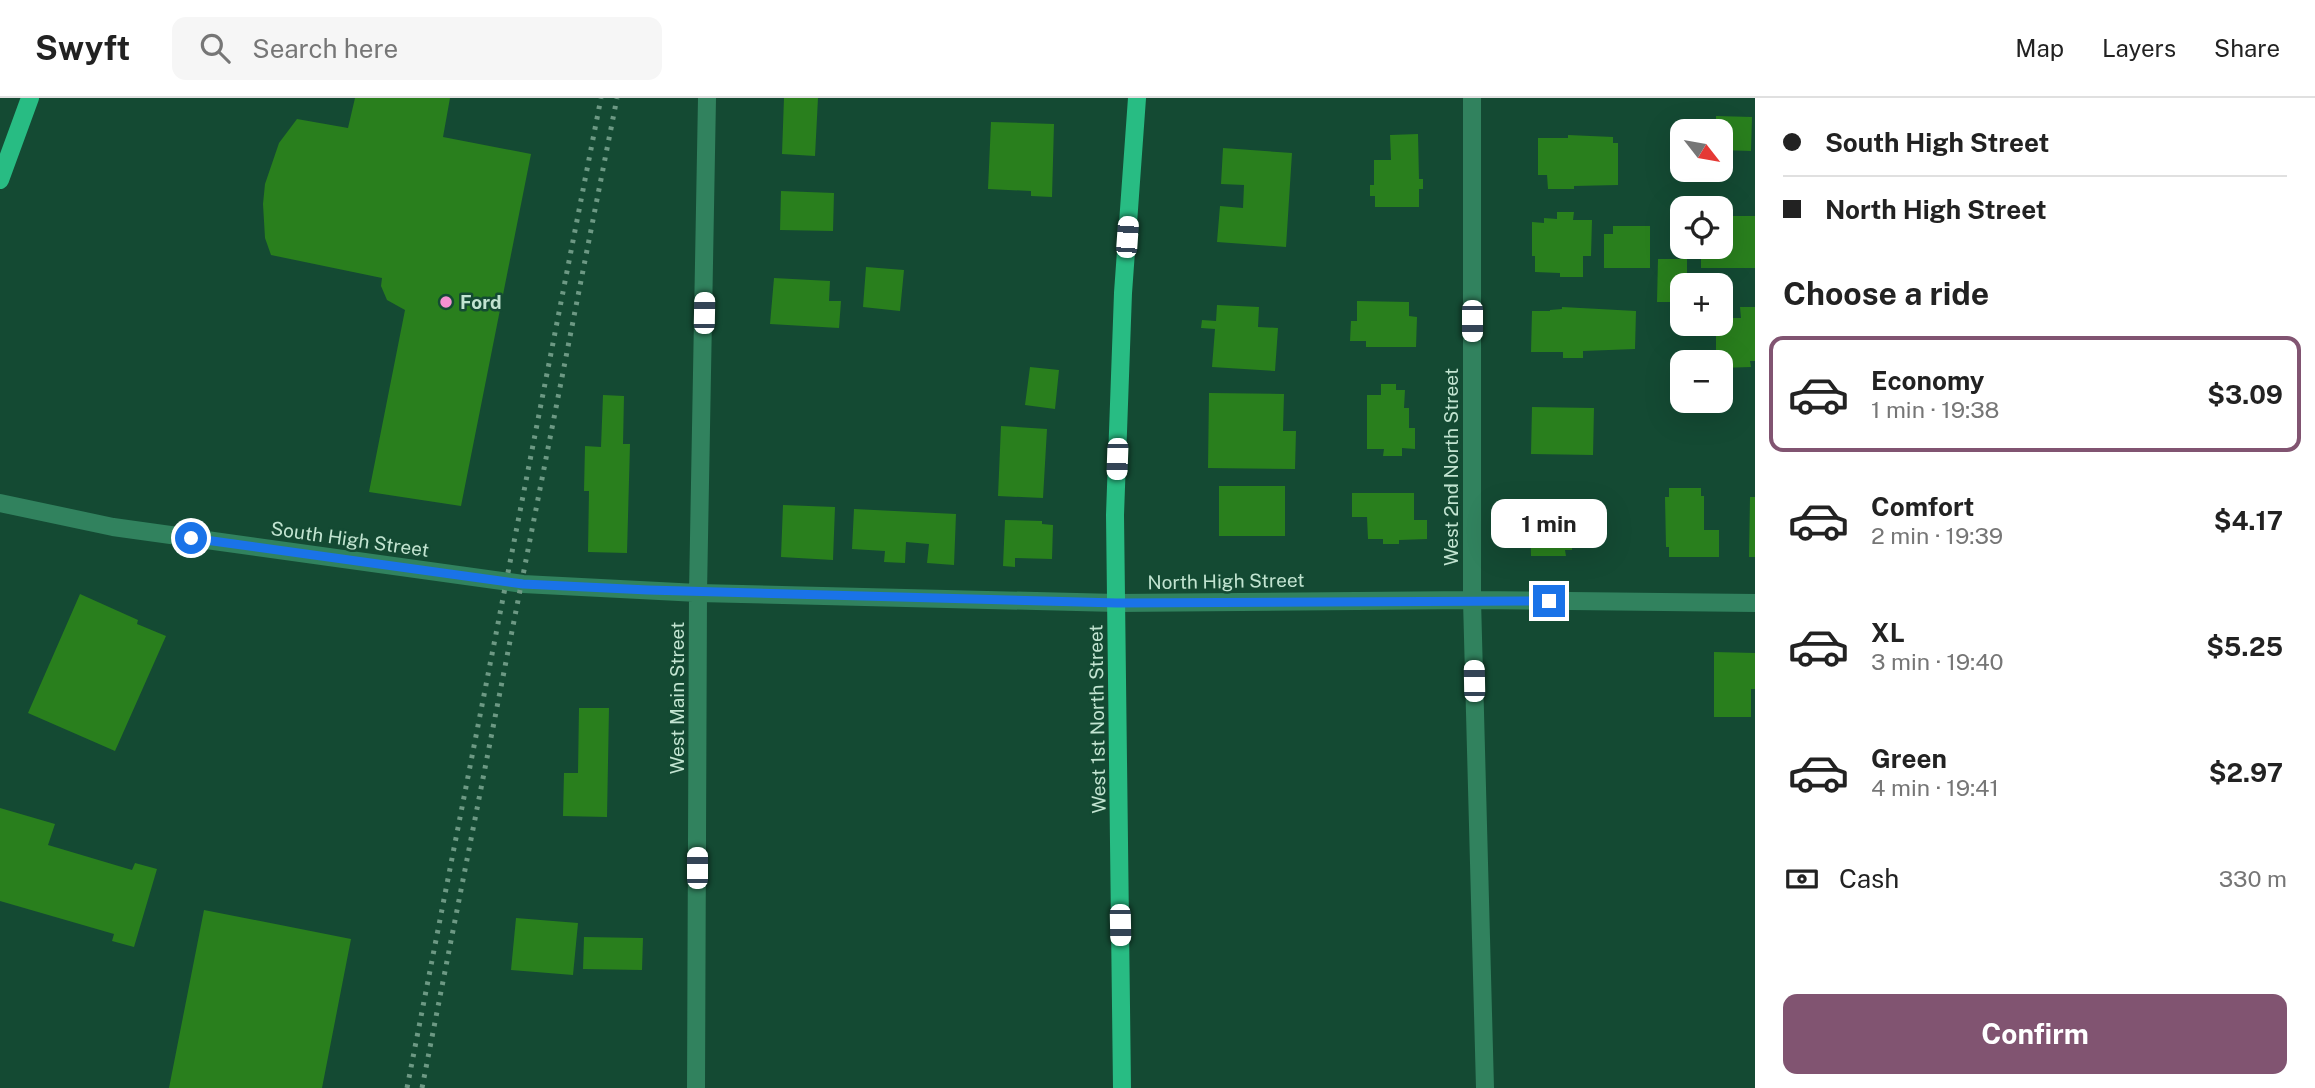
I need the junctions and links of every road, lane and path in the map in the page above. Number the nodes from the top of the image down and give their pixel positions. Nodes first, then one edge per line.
1 (30, 98) edge
2 (707, 98) edge
3 (1137, 98) edge
4 (1472, 98) edge
5 (0, 180) edge
6 (0, 503) edge
7 (698, 593) junction
8 (1472, 600) junction
9 (1117, 603) junction
10 (1755, 603) edge
11 (696, 1088) edge
12 (1122, 1088) edge
13 (1485, 1088) edge

1 - 5 main road
2 - 7 street, West Main Street
3 - 9 main road, West 1st North Street
4 - 8 street, West 2nd North Street
6 - 7 street, South High Street
7 - 9 street, North High Street
7 - 11 street, West Main Street
8 - 9 street, North High Street
8 - 10 street, North High Street
8 - 13 street, West 2nd North Street
9 - 12 main road, West 1st North Street

